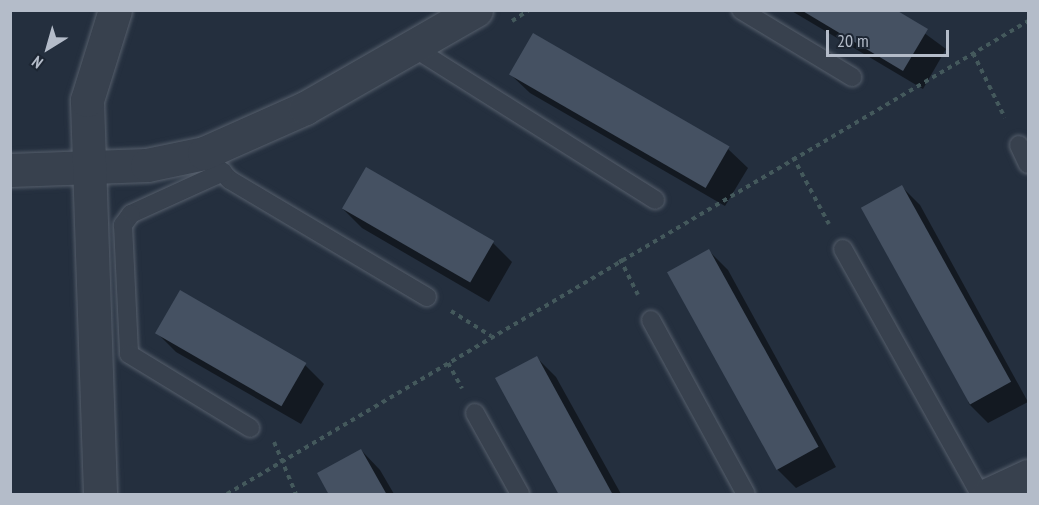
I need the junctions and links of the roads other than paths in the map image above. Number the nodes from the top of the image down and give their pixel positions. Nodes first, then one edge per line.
1 (115, 10) edge
2 (476, 10) edge
3 (741, 10) edge
4 (414, 48) junction
5 (852, 77) dead end
6 (1018, 146) road end
7 (213, 163) junction
8 (90, 164) junction
9 (1029, 164) edge
10 (10, 170) edge
11 (655, 200) dead end
12 (843, 249) road end
13 (427, 297) road end
14 (651, 320) road end
15 (475, 413) dead end
16 (250, 428) road end
17 (1029, 476) edge
18 (100, 495) edge
19 (520, 495) edge
20 (746, 495) edge
21 (980, 495) edge
22 (989, 495) edge

1 - 8 street
2 - 4 street
3 - 5 lane
4 - 7 street
4 - 11 lane
6 - 9 lane
7 - 8 street
7 - 13 lane
7 - 16 lane
8 - 10 street
8 - 18 street
12 - 21 lane
14 - 20 lane
15 - 19 lane
17 - 22 street

